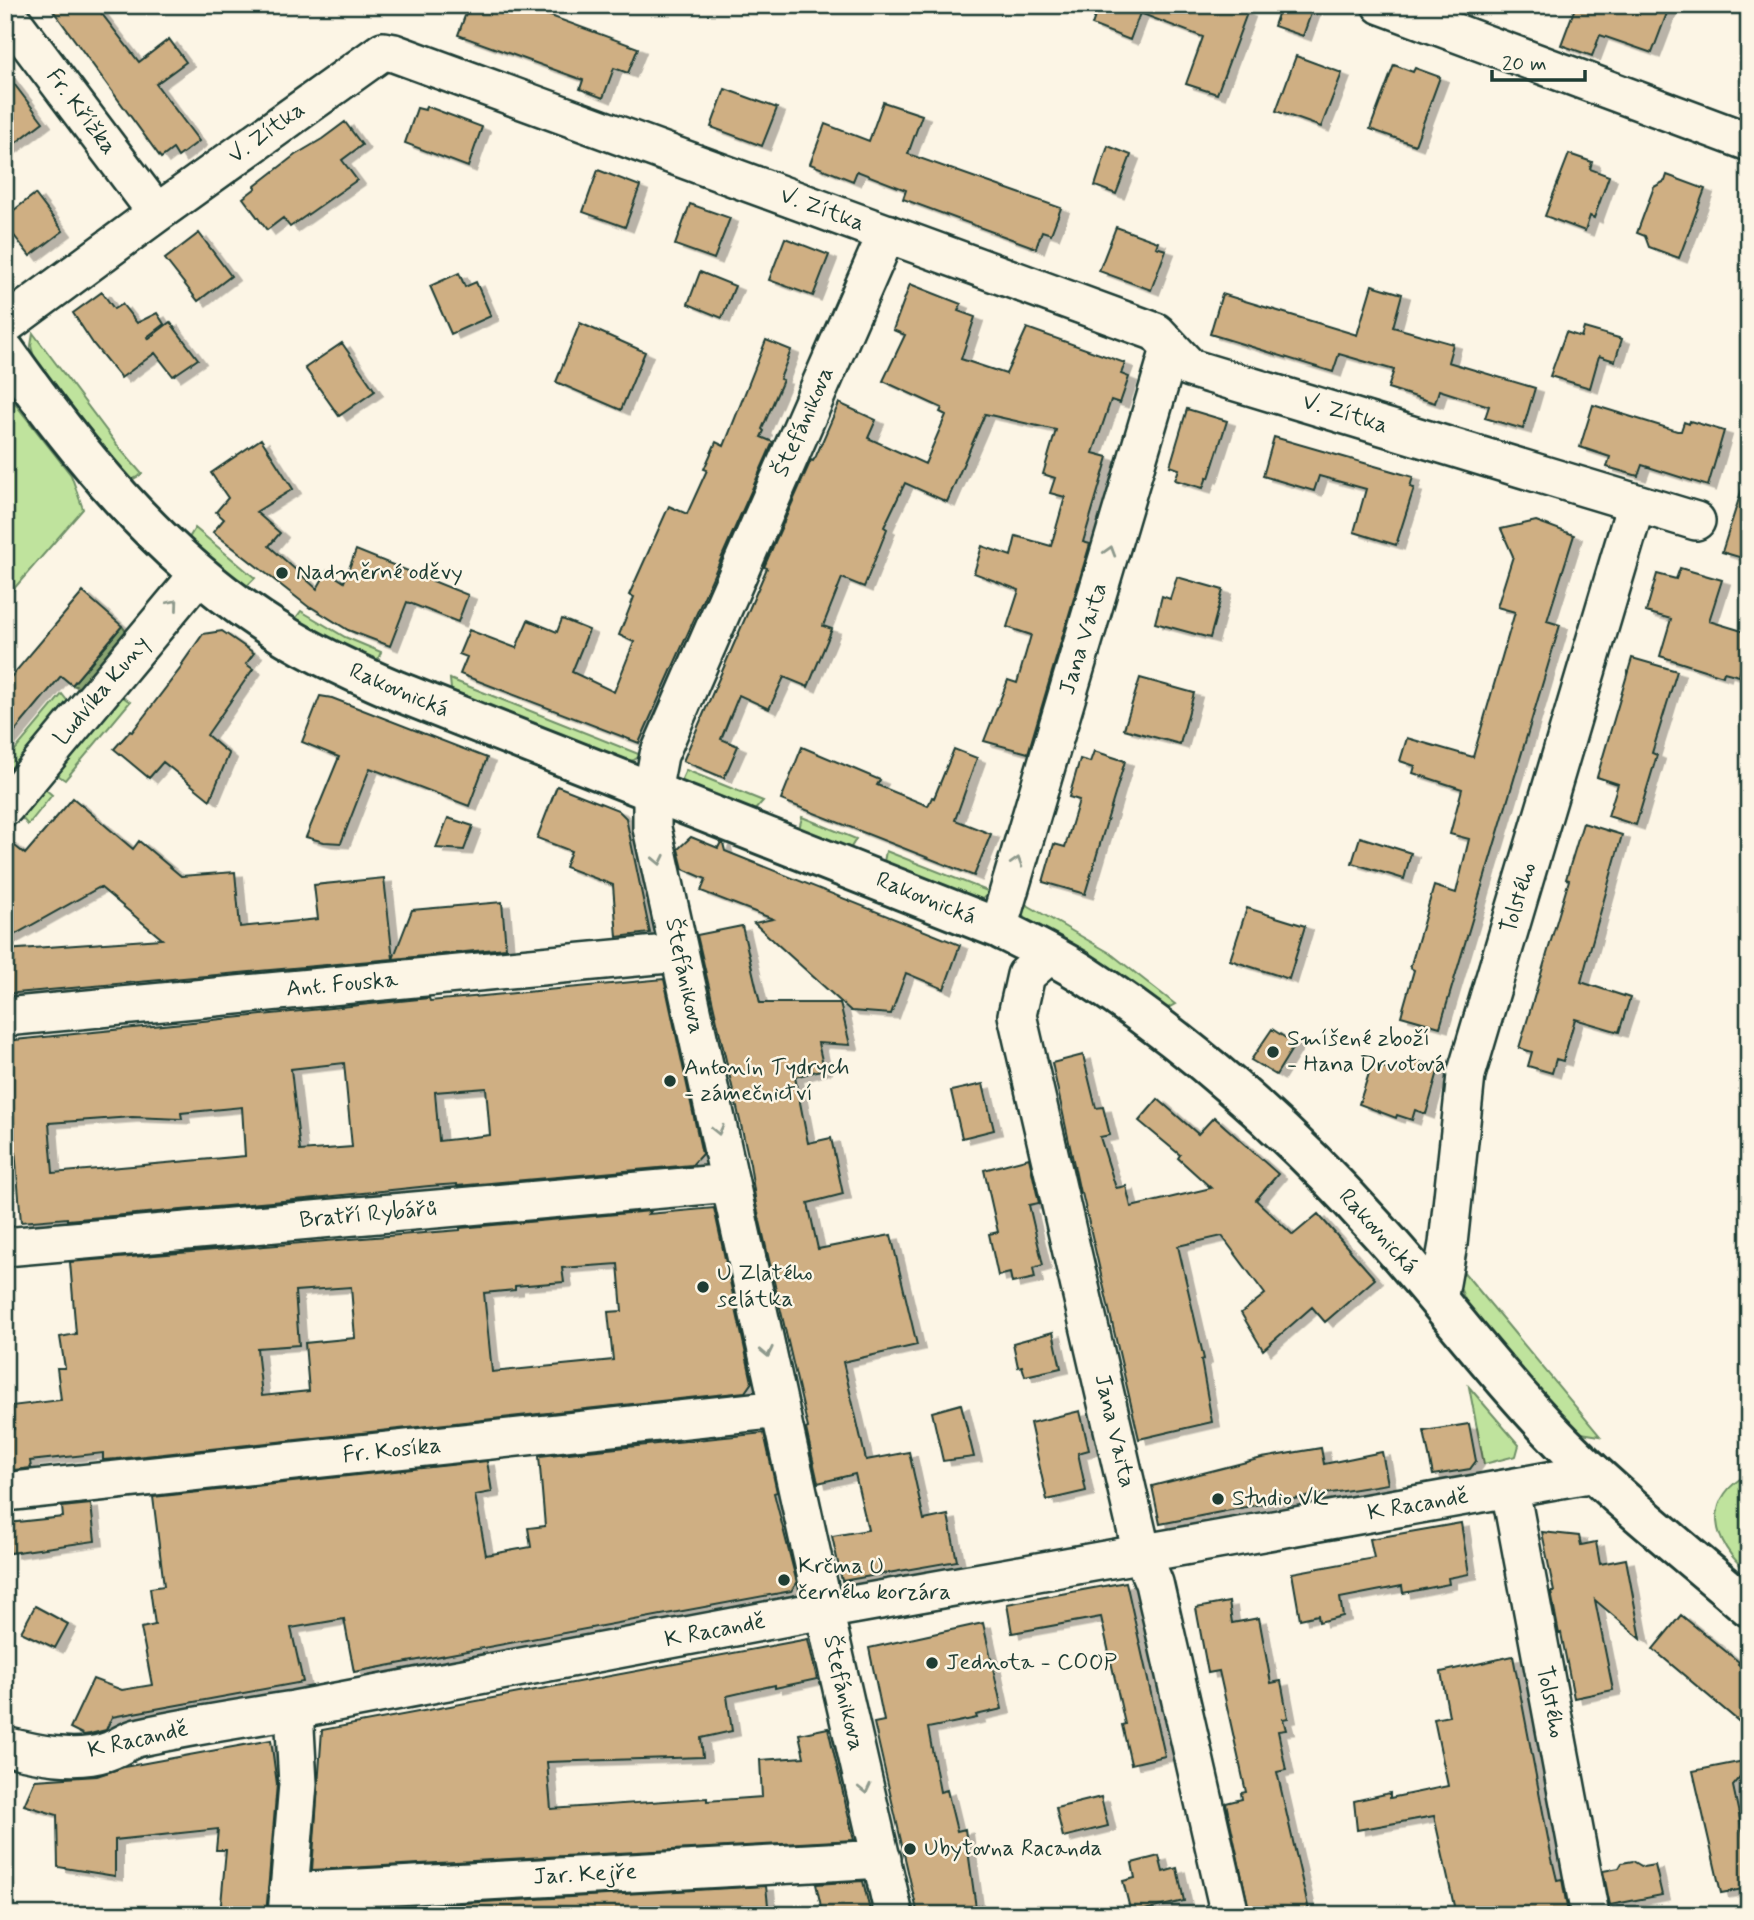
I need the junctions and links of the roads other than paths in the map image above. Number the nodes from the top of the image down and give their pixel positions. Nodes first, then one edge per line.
1 (1381, 5) edge
2 (5, 11) edge
3 (1749, 142) edge
4 (157, 213) junction
5 (887, 233) junction
6 (5, 325) edge
7 (1170, 349) junction
8 (5, 351) edge
9 (1636, 503) junction
10 (1696, 521) dead end
11 (199, 574) junction
12 (652, 792) junction
13 (5, 807) edge
14 (998, 928) junction
15 (678, 953) junction
16 (1049, 955) junction
17 (5, 1017) edge
18 (730, 1183) junction
19 (5, 1247) edge
20 (1438, 1300) junction
21 (780, 1409) junction
22 (1594, 1473) junction
23 (1510, 1489) junction
24 (5, 1492) edge
25 (1142, 1554) junction
26 (1749, 1607) edge
27 (824, 1610) junction
28 (294, 1710) junction
29 (5, 1746) edge
30 (882, 1859) junction
31 (287, 1903) edge
32 (894, 1915) edge
33 (1230, 1915) edge
34 (1590, 1915) edge

1 - 3 street
2 - 4 street, Fr. Křížka
4 - 5 street, V. Zítka
4 - 6 street, V. Zítka
5 - 7 street, V. Zítka
5 - 12 street, Štefánikova
7 - 9 street, V. Zítka
14 -> 7 street, Jana Vaita
8 - 11 main road, Rakovnická
9 - 10 street, V. Zítka
9 - 20 street, Tolstého
11 - 12 main road, Rakovnická
13 -> 11 street, Ludvíka Kuny
12 - 14 main road, Rakovnická
12 -> 15 street, Štefánikova
14 - 16 main road, Rakovnická
15 - 17 street, Ant. Fouska
15 -> 18 street, Štefánikova
16 - 20 main road, Rakovnická
16 - 25 street, Jana Vaita
18 - 19 street, Bratří Rybářů
18 -> 21 street, Štefánikova
20 - 22 main road, Rakovnická
21 - 24 street, Fr. Kosíka
21 - 27 street, Štefánikova
22 - 23 street, K Racandě
22 - 26 main road, Rakovnická
23 - 25 street, K Racandě
23 - 34 street, Tolstého
25 - 27 street, K Racandě
25 - 33 street, Jana Vaita
27 - 28 street, K Racandě
27 -> 30 street, Štefánikova
28 - 29 street, K Racandě
28 - 31 street
30 - 31 street, Jar. Kejře
30 - 32 street, Štefánikova

